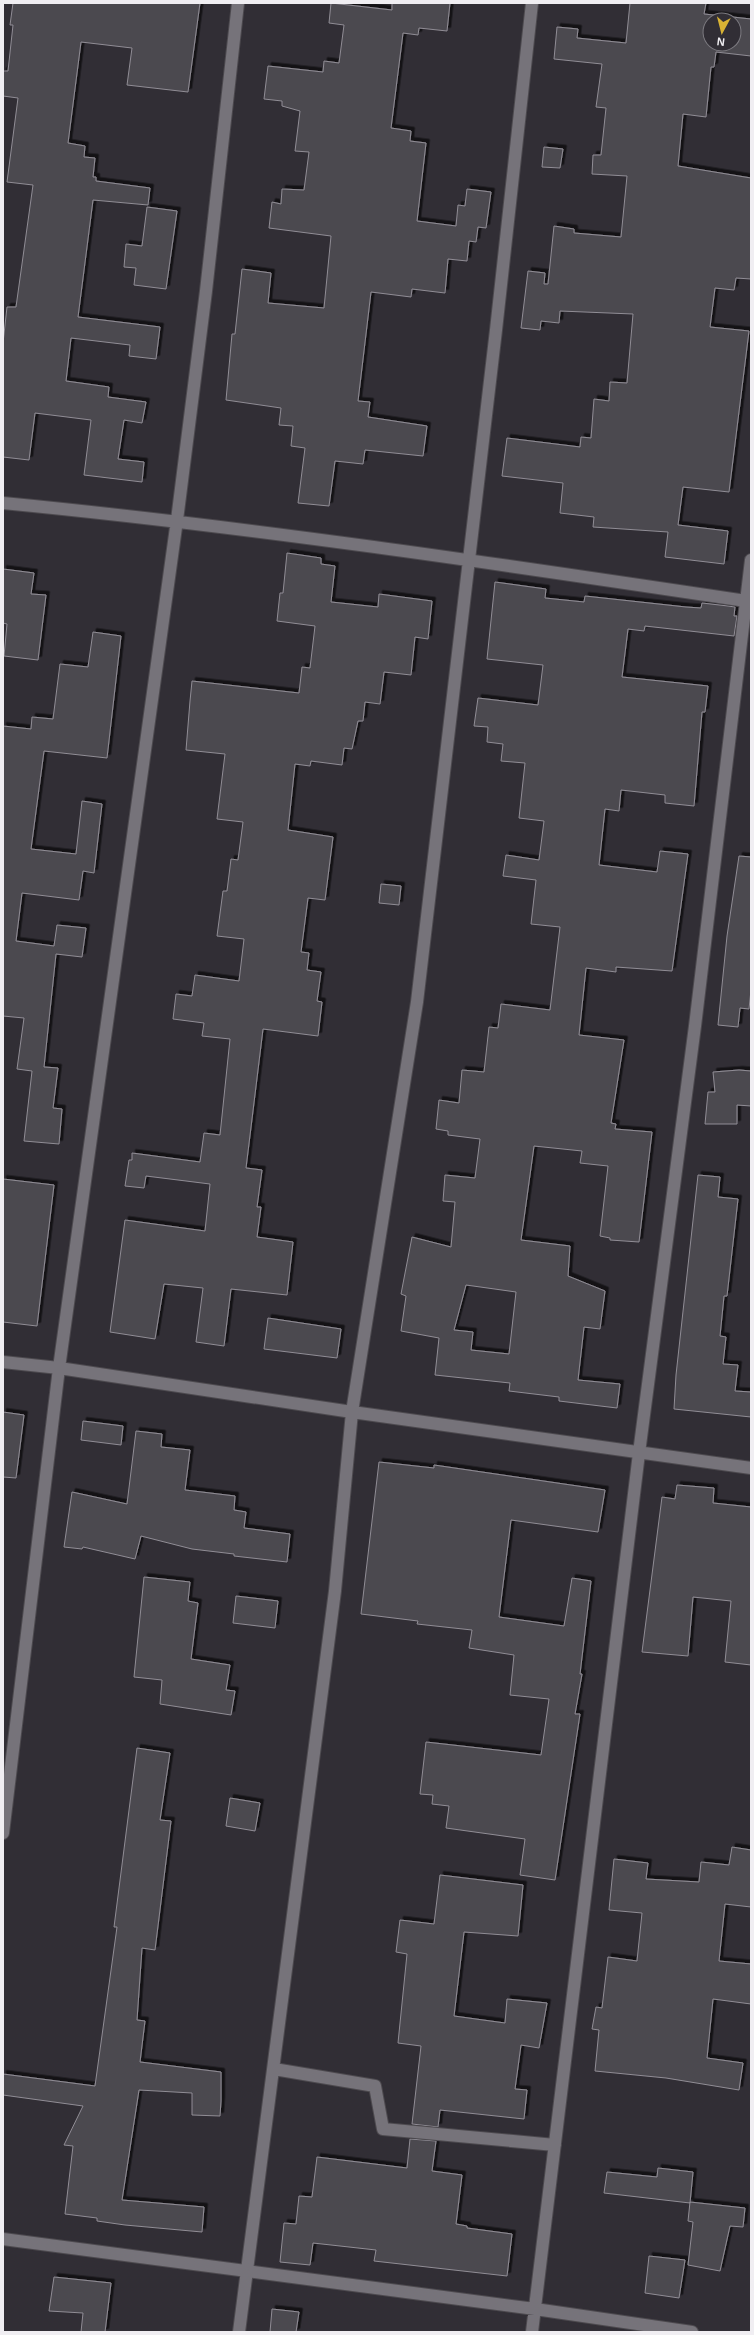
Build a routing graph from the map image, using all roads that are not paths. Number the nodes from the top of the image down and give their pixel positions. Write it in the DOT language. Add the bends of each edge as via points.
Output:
graph roads {
  1 [pos="238,3"];
  2 [pos="532,3"];
  3 [pos="3,503"];
  4 [pos="177,520"];
  5 [pos="470,560"];
  6 [pos="751,560"];
  7 [pos="746,601"];
  8 [pos="3,1362"];
  9 [pos="59,1368"];
  10 [pos="352,1412"];
  11 [pos="639,1453"];
  12 [pos="751,1468"];
  13 [pos="3,1833"];
  14 [pos="274,2069"];
  15 [pos="555,2145"];
  16 [pos="3,2239"];
  17 [pos="248,2271"];
  18 [pos="535,2308"];
  19 [pos="239,2332"];
  20 [pos="532,2332"];
  21 [pos="692,2332"];
  1 -- 4 [label="street"];
  2 -- 5 [label="street"];
  3 -- 4 [label="street"];
  4 -- 5 [label="street"];
  4 -- 9 [label="street"];
  5 -- 7 [label="street"];
  5 -- 10 [label="street" via="417,1002"];
  6 -- 7 [label="street"];
  7 -- 11 [label="street" via="695,1026"];
  8 -- 9 [label="street"];
  9 -- 10 [label="street"];
  9 -- 13 [label="street"];
  10 -- 11 [label="street"];
  10 -- 14 [label="street" via="335,1591"];
  11 -- 12 [label="street"];
  11 -- 15 [label="street"];
  14 -- 15 [label="street" via="375,2086 383,2129"];
  14 -- 17 [label="street"];
  15 -- 18 [label="street"];
  16 -- 17 [label="street"];
  17 -- 18 [label="street"];
  17 -- 19 [label="street"];
  18 -- 20 [label="street"];
  18 -- 21 [label="street"];
}
